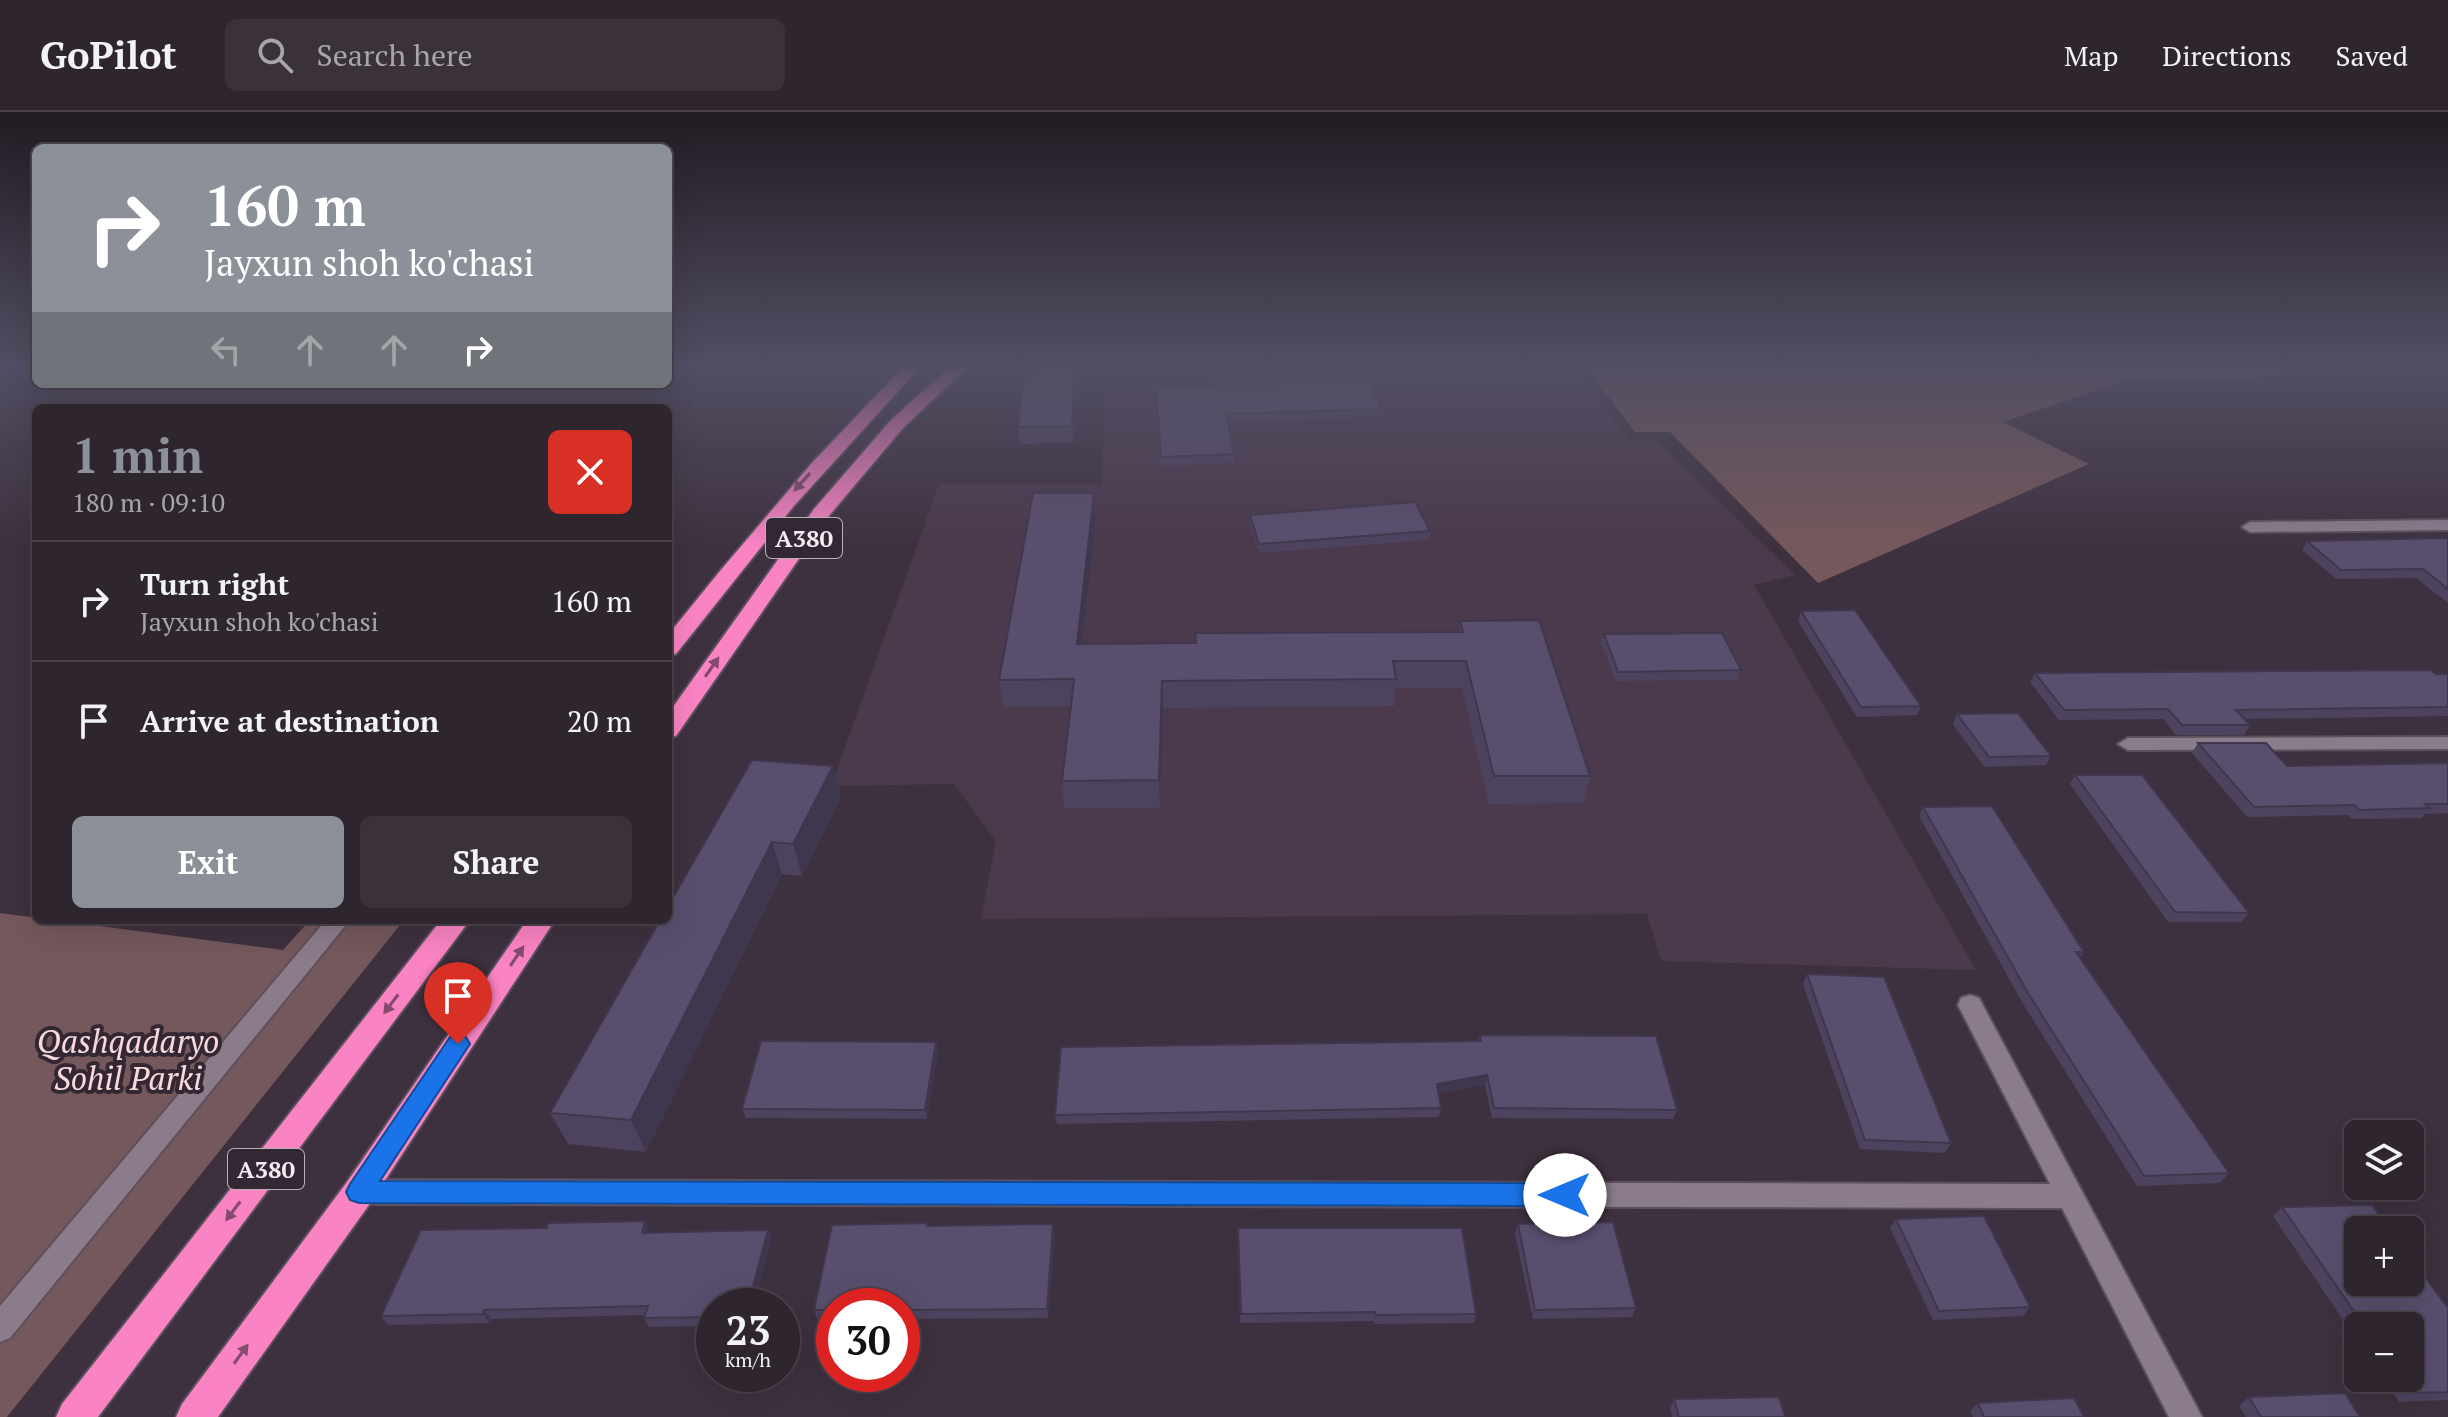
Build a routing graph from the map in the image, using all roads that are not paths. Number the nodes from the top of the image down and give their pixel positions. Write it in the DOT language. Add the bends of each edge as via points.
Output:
graph roads {
  1 [pos="853,426"];
  2 [pos="895,426"];
  3 [pos="2448,525"];
  4 [pos="2250,527"];
  5 [pos="672,644"];
  6 [pos="672,725"];
  7 [pos="2448,743"];
  8 [pos="2128,744"];
  9 [pos="336,924"];
  10 [pos="453,924"];
  11 [pos="538,924"];
  12 [pos="1970,1005"];
  13 [pos="359,1192"];
  14 [pos="2069,1196"];
  15 [pos="0,1328"];
  16 [pos="75,1417"];
  17 [pos="195,1417"];
  18 [pos="2186,1417"];
  1 -- 5 [label="highway, A380, one-way"];
  6 -- 2 [label="highway, A380, one-way" via="821,513"];
  3 -- 4 [label="street"];
  7 -- 8 [label="street"];
  9 -- 15 [label="street"];
  10 -- 16 [label="highway, A380, one-way"];
  13 -- 11 [label="highway, one-way"];
  12 -- 14 [label="street"];
  13 -- 14 [label="street"];
  17 -- 13 [label="highway, one-way"];
  14 -- 18 [label="street"];
}
